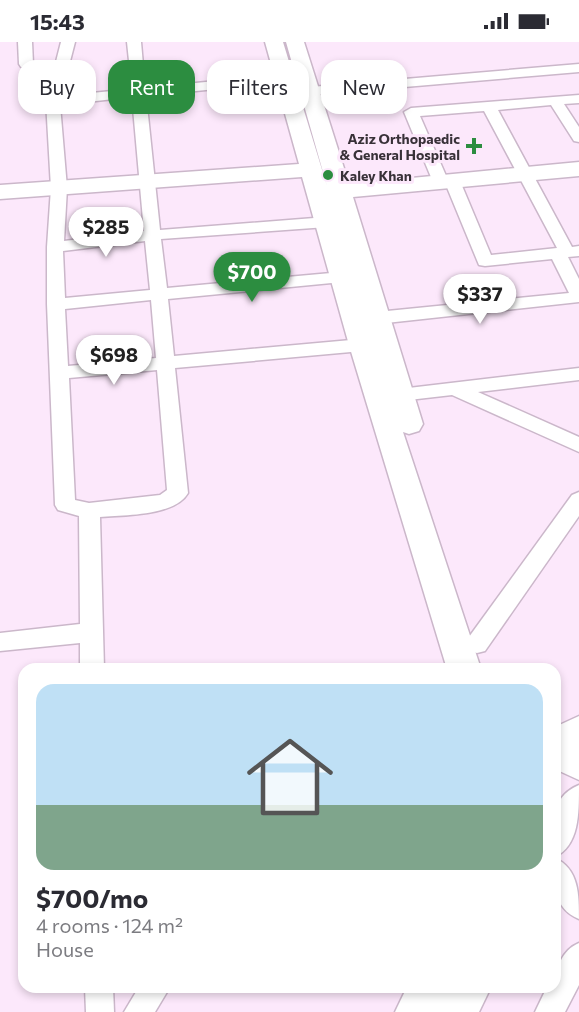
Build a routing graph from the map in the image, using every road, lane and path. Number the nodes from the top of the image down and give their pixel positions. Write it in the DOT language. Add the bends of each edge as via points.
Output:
graph roads {
  1 [pos="25,42"];
  2 [pos="68,42"];
  3 [pos="134,42"];
  4 [pos="274,42"];
  5 [pos="295,42"];
  6 [pos="26,60"];
  7 [pos="63,60"];
  8 [pos="135,60"];
  9 [pos="280,60"];
  10 [pos="579,68"];
  11 [pos="311,91"];
  12 [pos="579,99"];
  13 [pos="555,101"];
  14 [pos="489,106"];
  15 [pos="54,114"];
  16 [pos="140,114"];
  17 [pos="298,114"];
  18 [pos="579,138"];
  19 [pos="579,169"];
  20 [pos="525,174"];
  21 [pos="446,181"];
  22 [pos="147,182"];
  23 [pos="323,185"];
  24 [pos="59,188"];
  25 [pos="0,192"];
  26 [pos="327,222"];
  27 [pos="153,235"];
  28 [pos="55,247"];
  29 [pos="568,252"];
  30 [pos="342,277"];
  31 [pos="158,294"];
  32 [pos="579,297"];
  33 [pos="56,304"];
  34 [pos="377,318"];
  35 [pos="363,345"];
  36 [pos="165,362"];
  37 [pos="58,373"];
  38 [pos="579,374"];
  39 [pos="452,388"];
  40 [pos="400,395"];
  41 [pos="579,445"];
  42 [pos="579,501"];
  43 [pos="89,511"];
  44 [pos="92,632"];
  45 [pos="0,642"];
  46 [pos="477,644"];
  47 [pos="92,663"];
  48 [pos="462,663"];
  49 [pos="483,663"];
  50 [pos="579,731"];
  51 [pos="561,742"];
  52 [pos="561,755"];
  53 [pos="579,764"];
  54 [pos="561,880"];
  55 [pos="579,906"];
  56 [pos="579,957"];
  57 [pos="561,990"];
  58 [pos="99,993"];
  59 [pos="152,993"];
  60 [pos="427,993"];
  61 [pos="467,993"];
  62 [pos="559,993"];
  63 [pos="100,1012"];
  64 [pos="138,1012"];
  65 [pos="416,1012"];
  66 [pos="456,1012"];
  67 [pos="549,1012"];
  1 -- 6 [label="street"];
  2 -- 7 [label="street"];
  3 -- 8 [label="street"];
  4 -- 9 [label="main road"];
  5 -- 11 [label="main road"];
  10 -- 11 [label="street"];
  11 -- 23 [label="main road"];
  12 -- 13 [label="street"];
  13 -- 14 [label="street"];
  13 -- 18 [label="street"];
  14 -- 20 [label="street"];
  14 -- 21 [label="street" via="411,112"];
  15 -- 24 [label="street"];
  16 -- 22 [label="street"];
  17 -- 23 [label="main road"];
  19 -- 20 [label="main road"];
  20 -- 21 [label="main road"];
  20 -- 29 [label="street"];
  21 -- 23 [label="main road"];
  21 -- 29 [label="street" via="485,261"];
  22 -- 23 [label="main road"];
  22 -- 24 [label="main road"];
  22 -- 27 [label="street"];
  23 -- 26 [label="main road"];
  23 -- 34 [label="main road"];
  24 -- 25 [label="main road"];
  24 -- 28 [label="street"];
  26 -- 27 [label="street"];
  26 -- 30 [label="main road"];
  27 -- 28 [label="street"];
  27 -- 31 [label="street"];
  28 -- 33 [label="street"];
  29 -- 32 [label="street"];
  30 -- 31 [label="street"];
  30 -- 35 [label="main road"];
  31 -- 33 [label="street"];
  31 -- 36 [label="street"];
  32 -- 34 [label="street"];
  33 -- 37 [label="street"];
  34 -- 40 [label="main road"];
  35 -- 36 [label="street"];
  35 -- 48 [label="main road"];
  36 -- 37 [label="street"];
  36 -- 43 [label="street" via="178,493 165,502"];
  37 -- 43 [label="street" via="65,505"];
  38 -- 39 [label="street"];
  39 -- 40 [label="street"];
  39 -- 41 [label="street"];
  40 -- 46 [label="main road"];
  42 -- 46 [label="street"];
  43 -- 44 [label="street"];
  44 -- 45 [label="street"];
  44 -- 47 [label="street"];
  46 -- 49 [label="main road"];
  50 -- 51 [label="main road"];
  52 -- 53 [label="main road"];
  54 -- 55 [label="street"];
  56 -- 57 [label="street"];
  58 -- 63 [label="street"];
  59 -- 64 [label="street"];
  60 -- 65 [label="main road"];
  61 -- 66 [label="main road"];
  62 -- 67 [label="street"];
}
